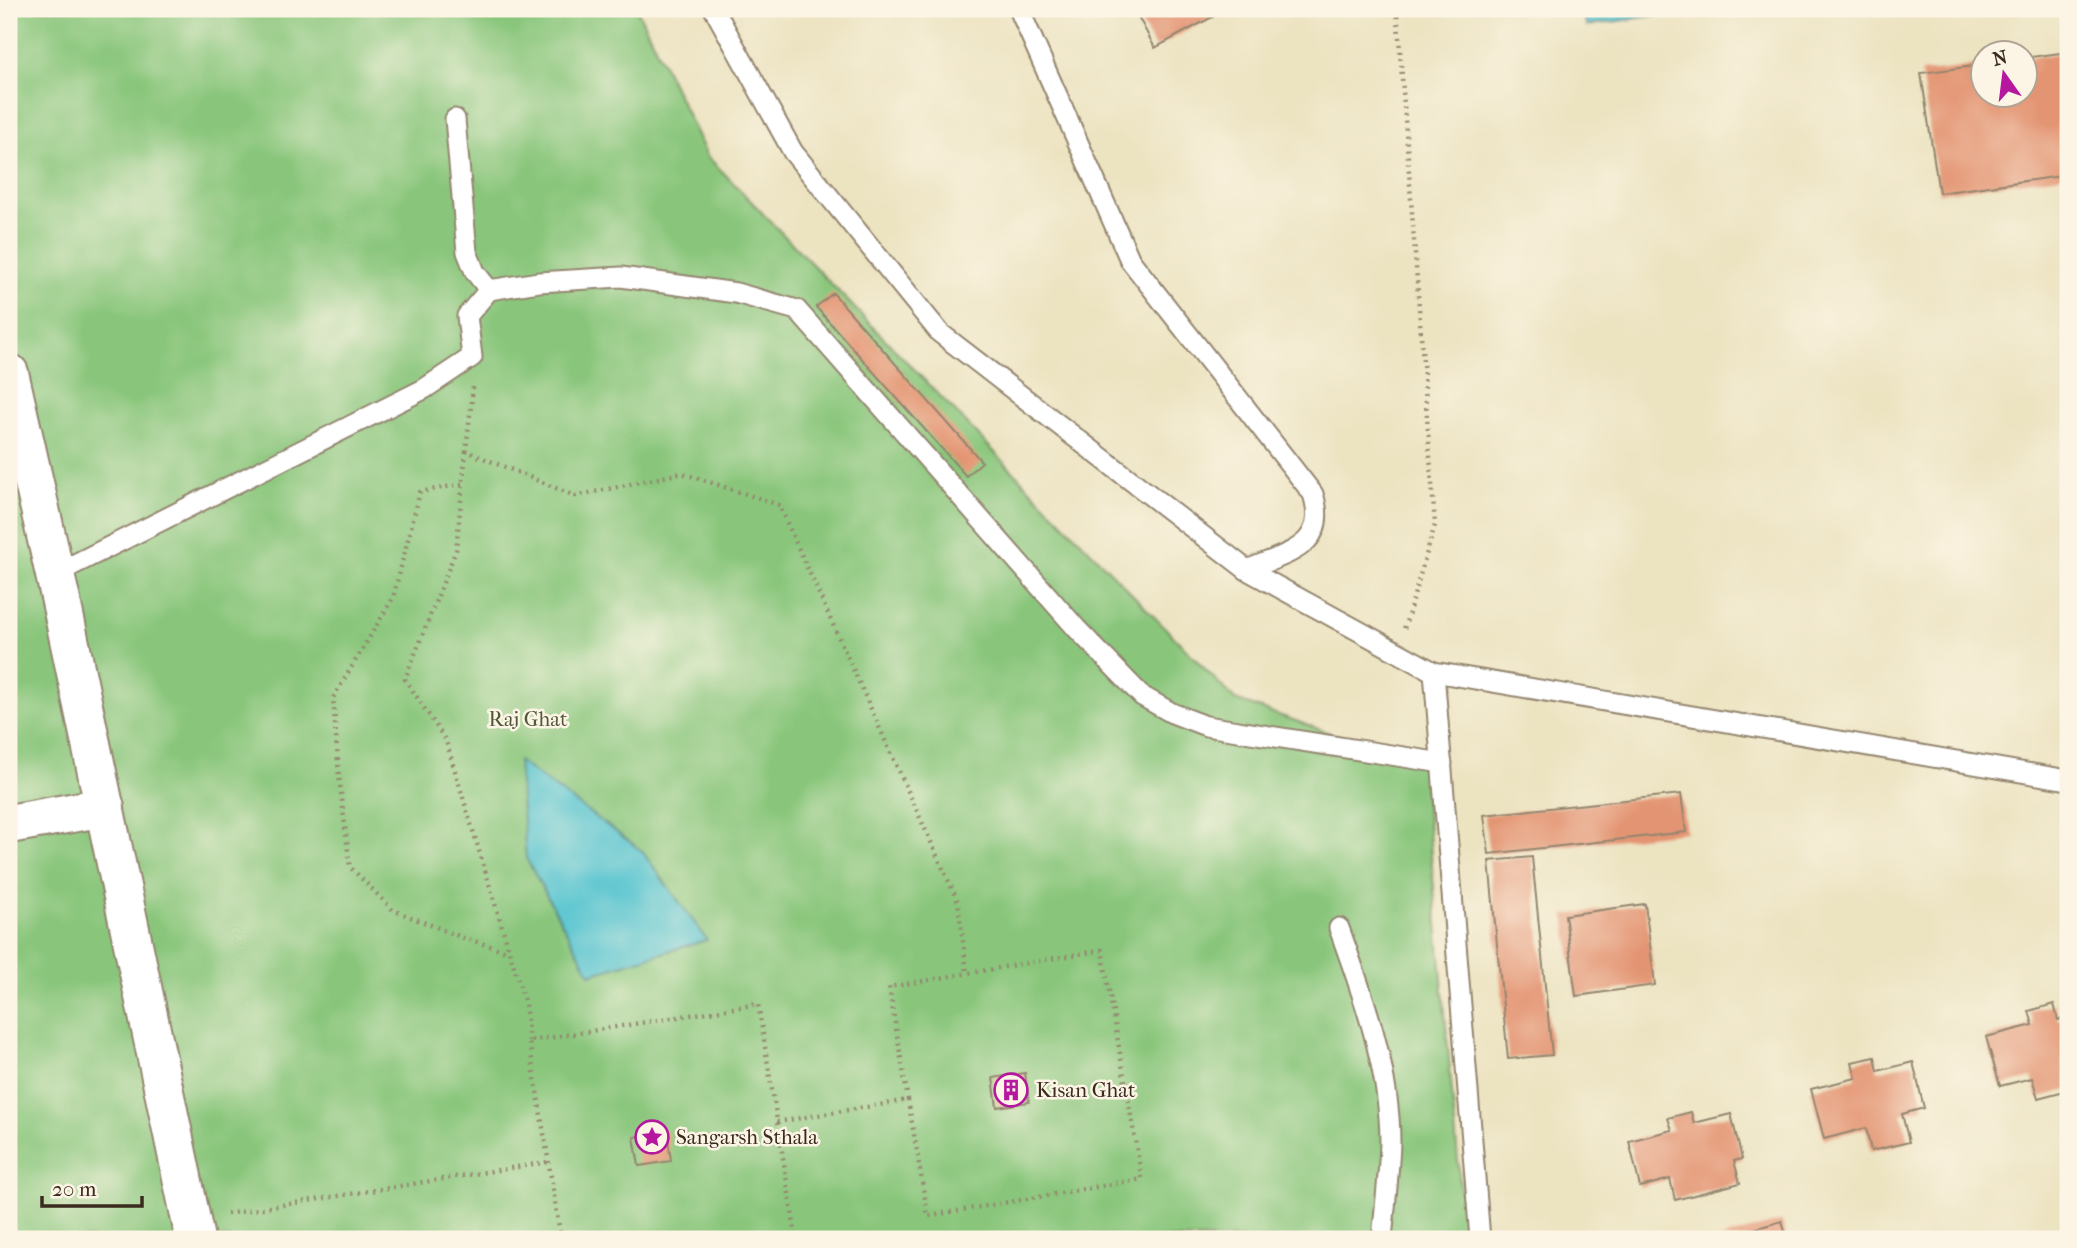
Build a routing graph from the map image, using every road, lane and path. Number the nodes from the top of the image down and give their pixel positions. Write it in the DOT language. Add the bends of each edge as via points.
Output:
graph roads {
  1 [pos="713,9"];
  2 [pos="1019,9"];
  3 [pos="1396,9"];
  4 [pos="455,119"];
  5 [pos="489,290"];
  6 [pos="472,357"];
  7 [pos="9,373"];
  8 [pos="466,451"];
  9 [pos="463,484"];
  10 [pos="1247,570"];
  11 [pos="55,574"];
  12 [pos="1398,651"];
  13 [pos="1434,672"];
  14 [pos="1442,764"];
  15 [pos="2068,780"];
  16 [pos="104,807"];
  17 [pos="9,824"];
  18 [pos="1339,928"];
  19 [pos="510,952"];
  20 [pos="967,974"];
  21 [pos="529,1041"];
  22 [pos="908,1100"];
  23 [pos="777,1122"];
  24 [pos="548,1162"];
  25 [pos="193,1230"];
  26 [pos="561,1239"];
  27 [pos="782,1239"];
  28 [pos="1382,1239"];
  29 [pos="1480,1239"];
  1 -- 10 [label="lane" via="793,152 940,333"];
  2 -- 10 [label="lane" via="1130,260 1313,494 1319,512 1306,544"];
  3 -- 12 [label="path" via="1435,525"];
  4 -- 5 [label="lane" via="467,253"];
  5 -- 6 [label="lane" via="467,316"];
  5 -- 14 [label="lane" via="621,277 736,293 797,310 1077,629 1142,696 1206,726"];
  6 -- 8 [label="path"];
  6 -- 11 [label="lane" via="424,389"];
  7 -- 11 [label="street"];
  8 -- 9 [label="path"];
  8 -- 20 [label="path" via="575,496 682,473 779,505 958,902"];
  9 -- 19 [label="path" via="456,550 405,679 446,741"];
  9 -- 19 [label="path" via="420,492 393,598 333,698 338,776 350,867 358,876 393,911"];
  10 -- 12 [label="lane"];
  11 -- 16 [label="street"];
  12 -- 13 [label="lane"];
  13 -- 14 [label="lane"];
  13 -- 15 [label="lane"];
  14 -- 29 [label="lane"];
  16 -- 17 [label="street"];
  16 -- 25 [label="street"];
  18 -- 28 [label="lane" via="1384,1079 1390,1141"];
  19 -- 21 [label="path" via="525,1003"];
  20 -- 22 [label="path" via="888,987"];
  20 -- 22 [label="path" via="1102,950 1142,1179 928,1216"];
  21 -- 23 [label="path" via="758,1004"];
  21 -- 24 [label="path"];
  22 -- 23 [label="path"];
  23 -- 27 [label="path" via="796,1237"];
  24 -- 25 [label="path"];
  24 -- 26 [label="path"];
}
